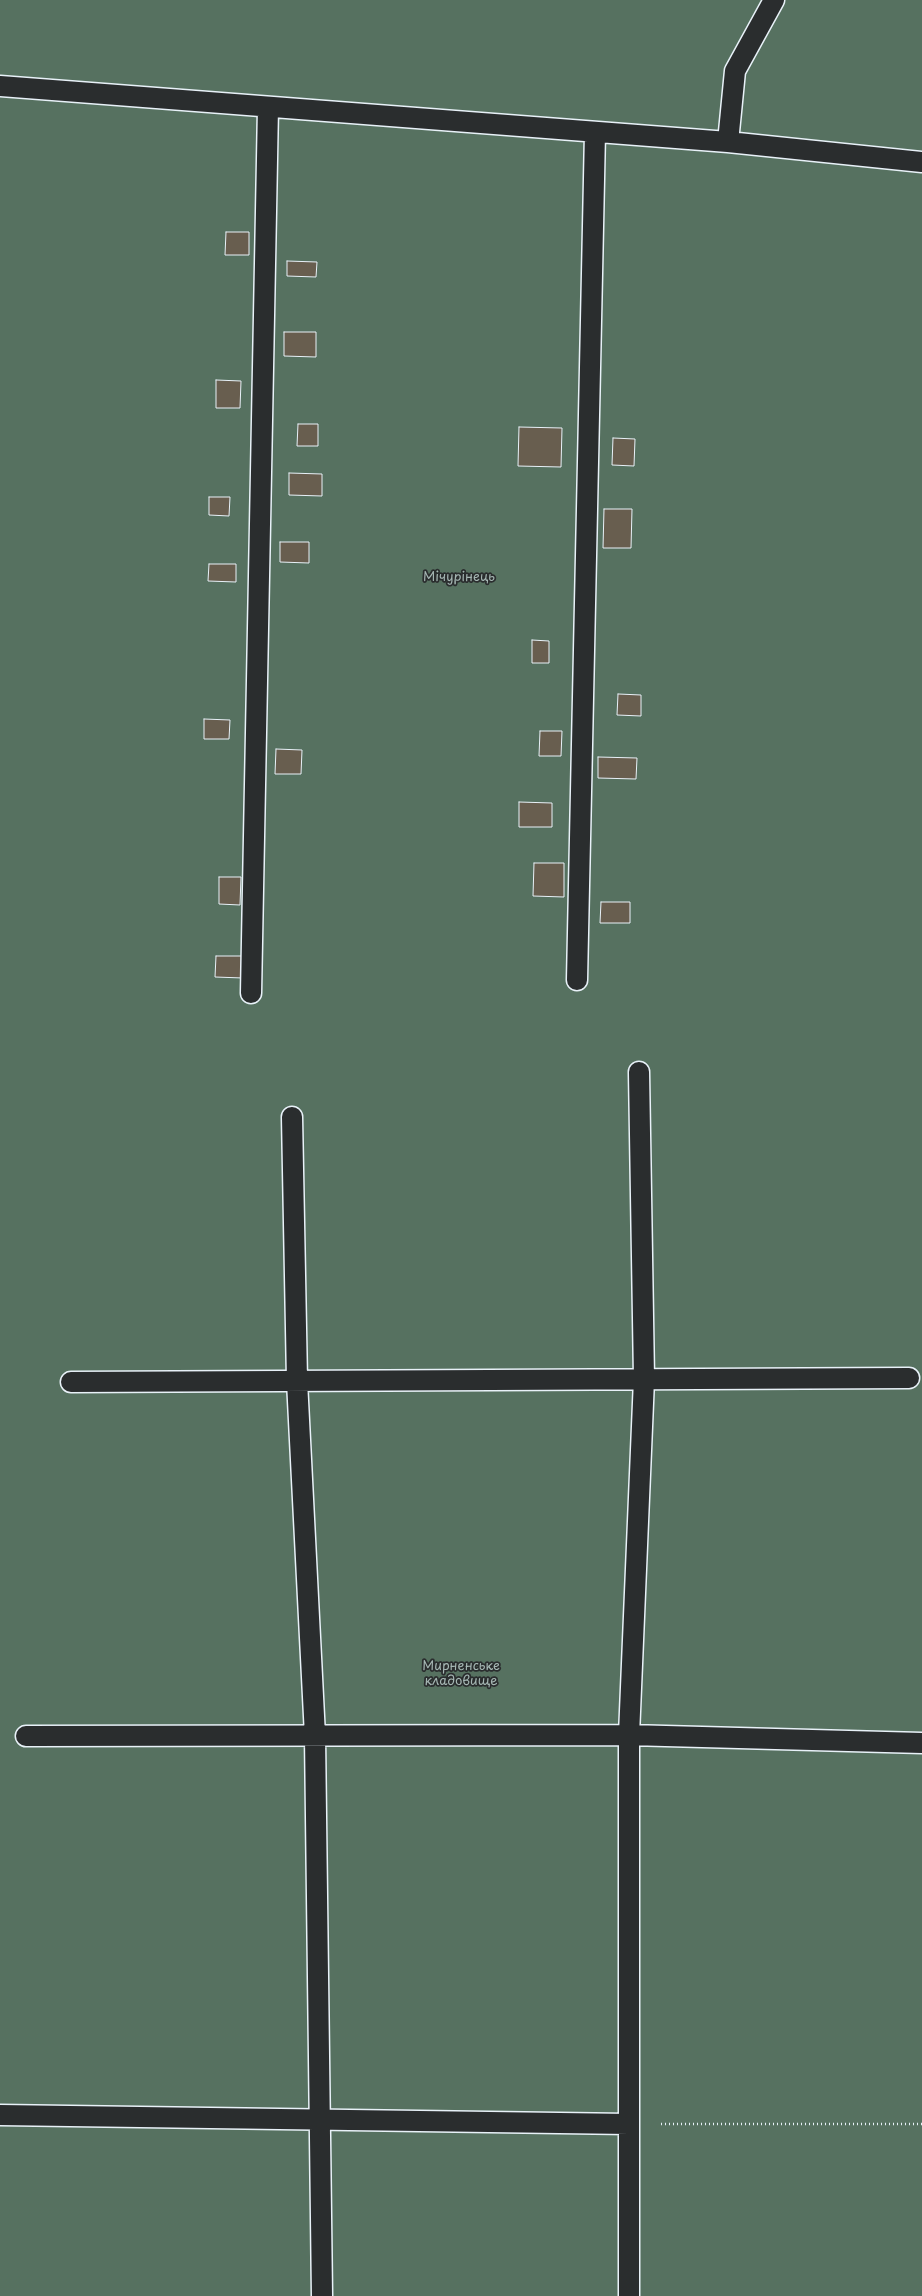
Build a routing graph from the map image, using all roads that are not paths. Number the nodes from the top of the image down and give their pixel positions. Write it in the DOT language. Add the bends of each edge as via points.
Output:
graph roads {
  1 [pos="774,0"];
  2 [pos="0,86"];
  3 [pos="268,107"];
  4 [pos="595,132"];
  5 [pos="728,142"];
  6 [pos="922,162"];
  7 [pos="577,980"];
  8 [pos="251,993"];
  9 [pos="639,1072"];
  10 [pos="292,1117"];
  11 [pos="908,1378"];
  12 [pos="644,1380"];
  13 [pos="297,1381"];
  14 [pos="71,1382"];
  15 [pos="629,1735"];
  16 [pos="26,1736"];
  17 [pos="315,1736"];
  18 [pos="922,1744"];
  19 [pos="0,2115"];
  20 [pos="320,2120"];
  21 [pos="629,2124"];
  22 [pos="322,2296"];
  23 [pos="629,2296"];
  1 -- 5 [label="lane" via="735,71"];
  2 -- 3 [label="lane"];
  3 -- 4 [label="lane"];
  3 -- 8 [label="lane"];
  4 -- 5 [label="lane"];
  4 -- 7 [label="lane"];
  5 -- 6 [label="lane"];
  9 -- 12 [label="lane"];
  10 -- 13 [label="lane"];
  11 -- 12 [label="lane"];
  12 -- 13 [label="lane"];
  12 -- 15 [label="lane"];
  13 -- 14 [label="lane"];
  13 -- 17 [label="lane"];
  15 -- 17 [label="lane"];
  15 -- 18 [label="lane"];
  15 -- 21 [label="lane"];
  16 -- 17 [label="lane"];
  17 -- 20 [label="lane"];
  19 -- 20 [label="lane"];
  20 -- 21 [label="lane"];
  20 -- 22 [label="lane"];
  21 -- 23 [label="lane"];
}
